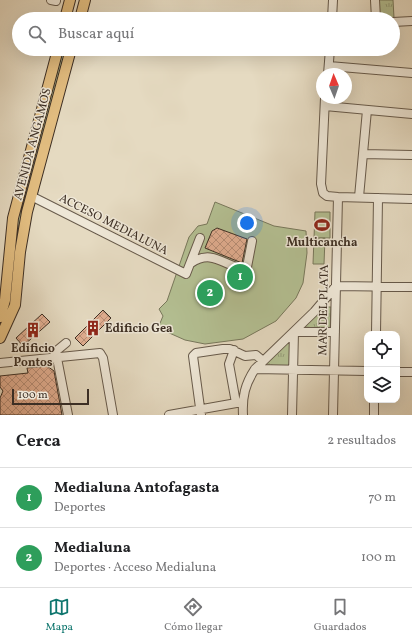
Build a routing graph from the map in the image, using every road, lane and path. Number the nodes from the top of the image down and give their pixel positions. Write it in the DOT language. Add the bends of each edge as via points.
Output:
graph roads {
  1 [pos="70,0"];
  2 [pos="85,0"];
  3 [pos="333,0"];
  4 [pos="375,0"];
  5 [pos="67,12"];
  6 [pos="82,12"];
  7 [pos="332,12"];
  8 [pos="376,12"];
  9 [pos="412,21"];
  10 [pos="400,22"];
  11 [pos="56,56"];
  12 [pos="69,56"];
  13 [pos="329,56"];
  14 [pos="328,68"];
  15 [pos="352,71"];
  16 [pos="412,73"];
  17 [pos="325,104"];
  18 [pos="336,104"];
  19 [pos="367,110"];
  20 [pos="412,114"];
  21 [pos="363,154"];
  22 [pos="412,155"];
  23 [pos="31,196"];
  24 [pos="338,197"];
  25 [pos="359,197"];
  26 [pos="378,198"];
  27 [pos="412,199"];
  28 [pos="200,238"];
  29 [pos="252,242"];
  30 [pos="191,263"];
  31 [pos="336,286"];
  32 [pos="377,287"];
  33 [pos="412,287"];
  34 [pos="0,317"];
  35 [pos="376,331"];
  36 [pos="294,332"];
  37 [pos="335,332"];
  38 [pos="0,338"];
  39 [pos="66,343"];
  40 [pos="234,350"];
  41 [pos="56,358"];
  42 [pos="263,361"];
  43 [pos="0,363"];
  44 [pos="255,369"];
  45 [pos="293,369"];
  46 [pos="334,370"];
  47 [pos="364,371"];
  48 [pos="400,372"];
  49 [pos="412,372"];
  50 [pos="239,403"];
  51 [pos="374,403"];
  52 [pos="201,412"];
  53 [pos="68,415"];
  54 [pos="114,415"];
  55 [pos="169,415"];
  56 [pos="243,415"];
  57 [pos="292,415"];
  58 [pos="333,415"];
  59 [pos="374,415"];
  1 -- 5 [label="main road"];
  2 -- 6 [label="main road"];
  3 -- 7 [label="street"];
  4 -- 8 [label="street"];
  9 -- 10 [label="street"];
  11 -- 34 [label="main road, AVENIDA ANGAMOS" via="13,218 5,300"];
  12 -- 23 [label="main road, AVENIDA ANGAMOS"];
  13 -- 14 [label="street"];
  15 -- 16 [label="street"];
  17 -- 24 [label="street" via="321,191 326,196"];
  18 -- 19 [label="street"];
  19 -- 20 [label="street"];
  19 -- 21 [label="street"];
  21 -- 22 [label="street"];
  21 -- 25 [label="street"];
  23 -- 30 [label="street, ACCESO MEDIALUNA" via="186,274"];
  23 -- 38 [label="main road, AVENIDA ANGAMOS" via="22,237 15,305"];
  24 -- 25 [label="street"];
  24 -- 31 [label="street, MAR DEL PLATA"];
  25 -- 26 [label="street"];
  26 -- 27 [label="street"];
  26 -- 32 [label="street"];
  28 -- 30 [label="street"];
  29 -- 30 [label="street" via="247,267 243,269 208,257 198,258"];
  31 -- 32 [label="street"];
  31 -- 36 [label="street"];
  31 -- 37 [label="street, MAR DEL PLATA"];
  32 -- 33 [label="street"];
  32 -- 35 [label="street"];
  36 -- 37 [label="street"];
  36 -- 42 [label="street"];
  36 -- 45 [label="street"];
  37 -- 46 [label="street, MAR DEL PLATA"];
  39 -- 41 [label="street" via="55,352"];
  40 -- 42 [label="street" via="245,356 256,355"];
  40 -- 50 [label="street" via="229,364"];
  40 -- 52 [label="street" via="223,348 196,353 193,356"];
  41 -- 43 [label="street"];
  41 -- 53 [label="street"];
  41 -- 54 [label="street" via="100,353"];
  42 -- 44 [label="street"];
  44 -- 45 [label="street"];
  44 -- 50 [label="street" via="248,378"];
  45 -- 46 [label="street"];
  45 -- 57 [label="street"];
  46 -- 47 [label="street"];
  46 -- 58 [label="street, MAR DEL PLATA"];
  48 -- 49 [label="street"];
  50 -- 52 [label="street"];
  50 -- 56 [label="street"];
  51 -- 59 [label="street"];
  52 -- 55 [label="street"];
}
